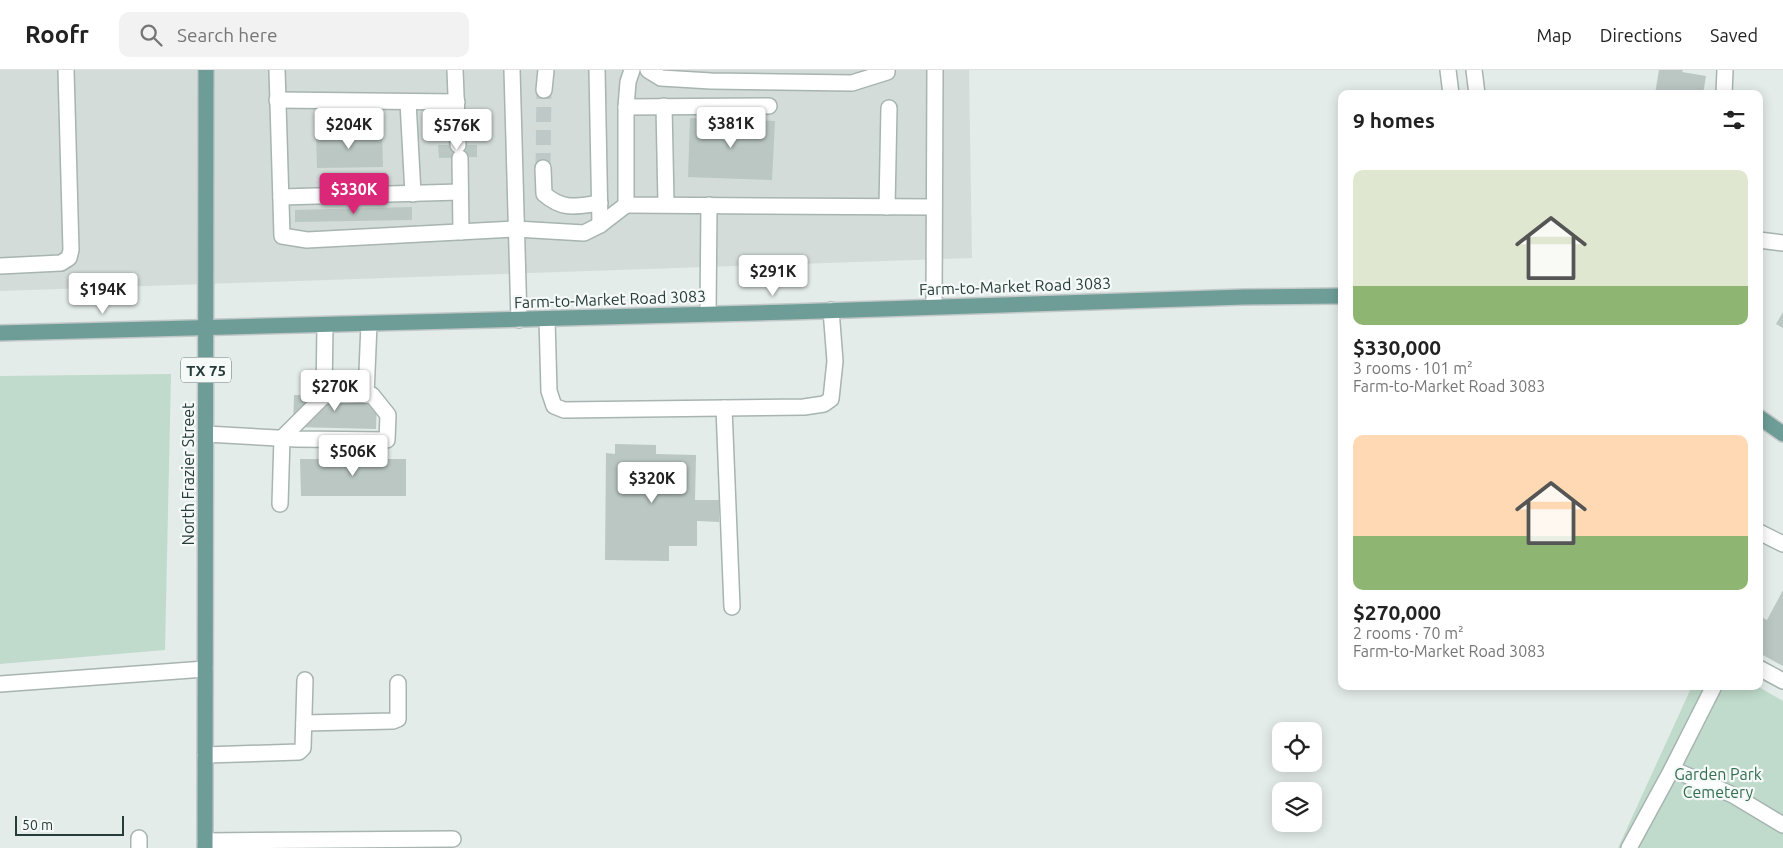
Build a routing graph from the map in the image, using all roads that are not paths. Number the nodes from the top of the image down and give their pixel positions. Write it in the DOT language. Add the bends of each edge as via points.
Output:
graph roads {
  1 [pos="66,70"];
  2 [pos="206,70"];
  3 [pos="277,70"];
  4 [pos="455,70"];
  5 [pos="512,70"];
  6 [pos="546,70"];
  7 [pos="597,70"];
  8 [pos="632,70"];
  9 [pos="648,70"];
  10 [pos="887,70"];
  11 [pos="935,70"];
  12 [pos="1448,70"];
  13 [pos="1474,70"];
  14 [pos="1725,70"];
  15 [pos="544,90"];
  16 [pos="1450,90"];
  17 [pos="1476,90"];
  18 [pos="1724,90"];
  19 [pos="277,100"];
  20 [pos="408,102"];
  21 [pos="457,102"];
  22 [pos="664,106"];
  23 [pos="770,106"];
  24 [pos="626,107"];
  25 [pos="889,108"];
  26 [pos="543,168"];
  27 [pos="460,192"];
  28 [pos="413,194"];
  29 [pos="281,197"];
  30 [pos="600,204"];
  31 [pos="666,204"];
  32 [pos="626,205"];
  33 [pos="709,205"];
  34 [pos="887,207"];
  35 [pos="934,207"];
  36 [pos="600,225"];
  37 [pos="516,229"];
  38 [pos="461,232"];
  39 [pos="1763,240"];
  40 [pos="1783,242"];
  41 [pos="0,266"];
  42 [pos="1338,296"];
  43 [pos="934,306"];
  44 [pos="831,310"];
  45 [pos="708,314"];
  46 [pos="547,319"];
  47 [pos="519,320"];
  48 [pos="369,324"];
  49 [pos="326,325"];
  50 [pos="206,328"];
  51 [pos="0,333"];
  52 [pos="366,395"];
  53 [pos="324,396"];
  54 [pos="724,408"];
  55 [pos="1763,420"];
  56 [pos="206,434"];
  57 [pos="1783,434"];
  58 [pos="282,438"];
  59 [pos="280,504"];
  60 [pos="1763,534"];
  61 [pos="1783,544"];
  62 [pos="732,607"];
  63 [pos="205,669"];
  64 [pos="1763,670"];
  65 [pos="305,680"];
  66 [pos="1783,680"];
  67 [pos="398,683"];
  68 [pos="0,684"];
  69 [pos="1712,690"];
  70 [pos="304,723"];
  71 [pos="205,756"];
  72 [pos="1672,769"];
  73 [pos="1783,825"];
  74 [pos="453,839"];
  75 [pos="205,844"];
  76 [pos="1629,848"];
  1 -- 41 [label="street" via="70,258 61,263"];
  2 -- 50 [label="main road, North Frazier Street / TX 75"];
  3 -- 19 [label="street"];
  4 -- 21 [label="street"];
  5 -- 37 [label="street"];
  6 -- 15 [label="street"];
  7 -- 30 [label="street"];
  8 -- 24 [label="street"];
  9 -- 10 [label="street" via="661,78 701,81 852,83"];
  11 -- 35 [label="street"];
  12 -- 16 [label="street"];
  13 -- 17 [label="street"];
  14 -- 18 [label="street"];
  19 -- 20 [label="street"];
  19 -- 29 [label="street"];
  20 -- 21 [label="street"];
  20 -- 28 [label="street"];
  21 -- 27 [label="street"];
  22 -- 23 [label="street"];
  22 -- 24 [label="street"];
  22 -- 31 [label="street"];
  24 -- 32 [label="street"];
  25 -- 34 [label="street"];
  26 -- 30 [label="street" via="544,194 556,204 572,207"];
  27 -- 28 [label="street"];
  27 -- 38 [label="street"];
  28 -- 29 [label="street"];
  29 -- 38 [label="street" via="282,236 307,240"];
  30 -- 36 [label="street"];
  31 -- 32 [label="street"];
  31 -- 33 [label="street"];
  32 -- 36 [label="street"];
  33 -- 34 [label="street"];
  33 -- 45 [label="street"];
  34 -- 35 [label="street"];
  35 -- 43 [label="street"];
  36 -- 37 [label="street" via="584,233"];
  37 -- 38 [label="street"];
  37 -- 47 [label="street"];
  39 -- 40 [label="street"];
  42 -- 43 [label="main road, Farm-to-Market Road 3083"];
  43 -- 44 [label="main road, Farm-to-Market Road 3083"];
  44 -- 45 [label="main road, Farm-to-Market Road 3083"];
  44 -- 54 [label="street" via="835,361 831,400 804,407"];
  45 -- 46 [label="main road, Farm-to-Market Road 3083"];
  46 -- 47 [label="main road, Farm-to-Market Road 3083"];
  46 -- 54 [label="street" via="549,391 554,406 564,410"];
  47 -- 48 [label="main road, Farm-to-Market Road 3083"];
  48 -- 49 [label="main road, Farm-to-Market Road 3083"];
  48 -- 52 [label="street"];
  49 -- 50 [label="main road, Farm-to-Market Road 3083"];
  49 -- 53 [label="street"];
  50 -- 51 [label="main road, Farm-to-Market Road 3083"];
  50 -- 56 [label="main road, North Frazier Street / TX 75"];
  52 -- 53 [label="street"];
  52 -- 58 [label="street" via="372,395 388,415 387,440"];
  53 -- 58 [label="street"];
  54 -- 62 [label="street"];
  55 -- 57 [label="main road"];
  56 -- 58 [label="street"];
  56 -- 63 [label="main road, North Frazier Street / TX 75"];
  58 -- 59 [label="street"];
  60 -- 61 [label="street"];
  63 -- 68 [label="street"];
  63 -- 71 [label="main road, North Frazier Street / TX 75"];
  64 -- 66 [label="street"];
  65 -- 70 [label="street"];
  67 -- 70 [label="street" via="398,719"];
  69 -- 72 [label="street"];
  70 -- 71 [label="street" via="303,748 299,752"];
  71 -- 75 [label="main road, North Frazier Street / TX 75"];
  72 -- 73 [label="street" via="1733,795"];
  72 -- 76 [label="street"];
  74 -- 75 [label="street"];
}
